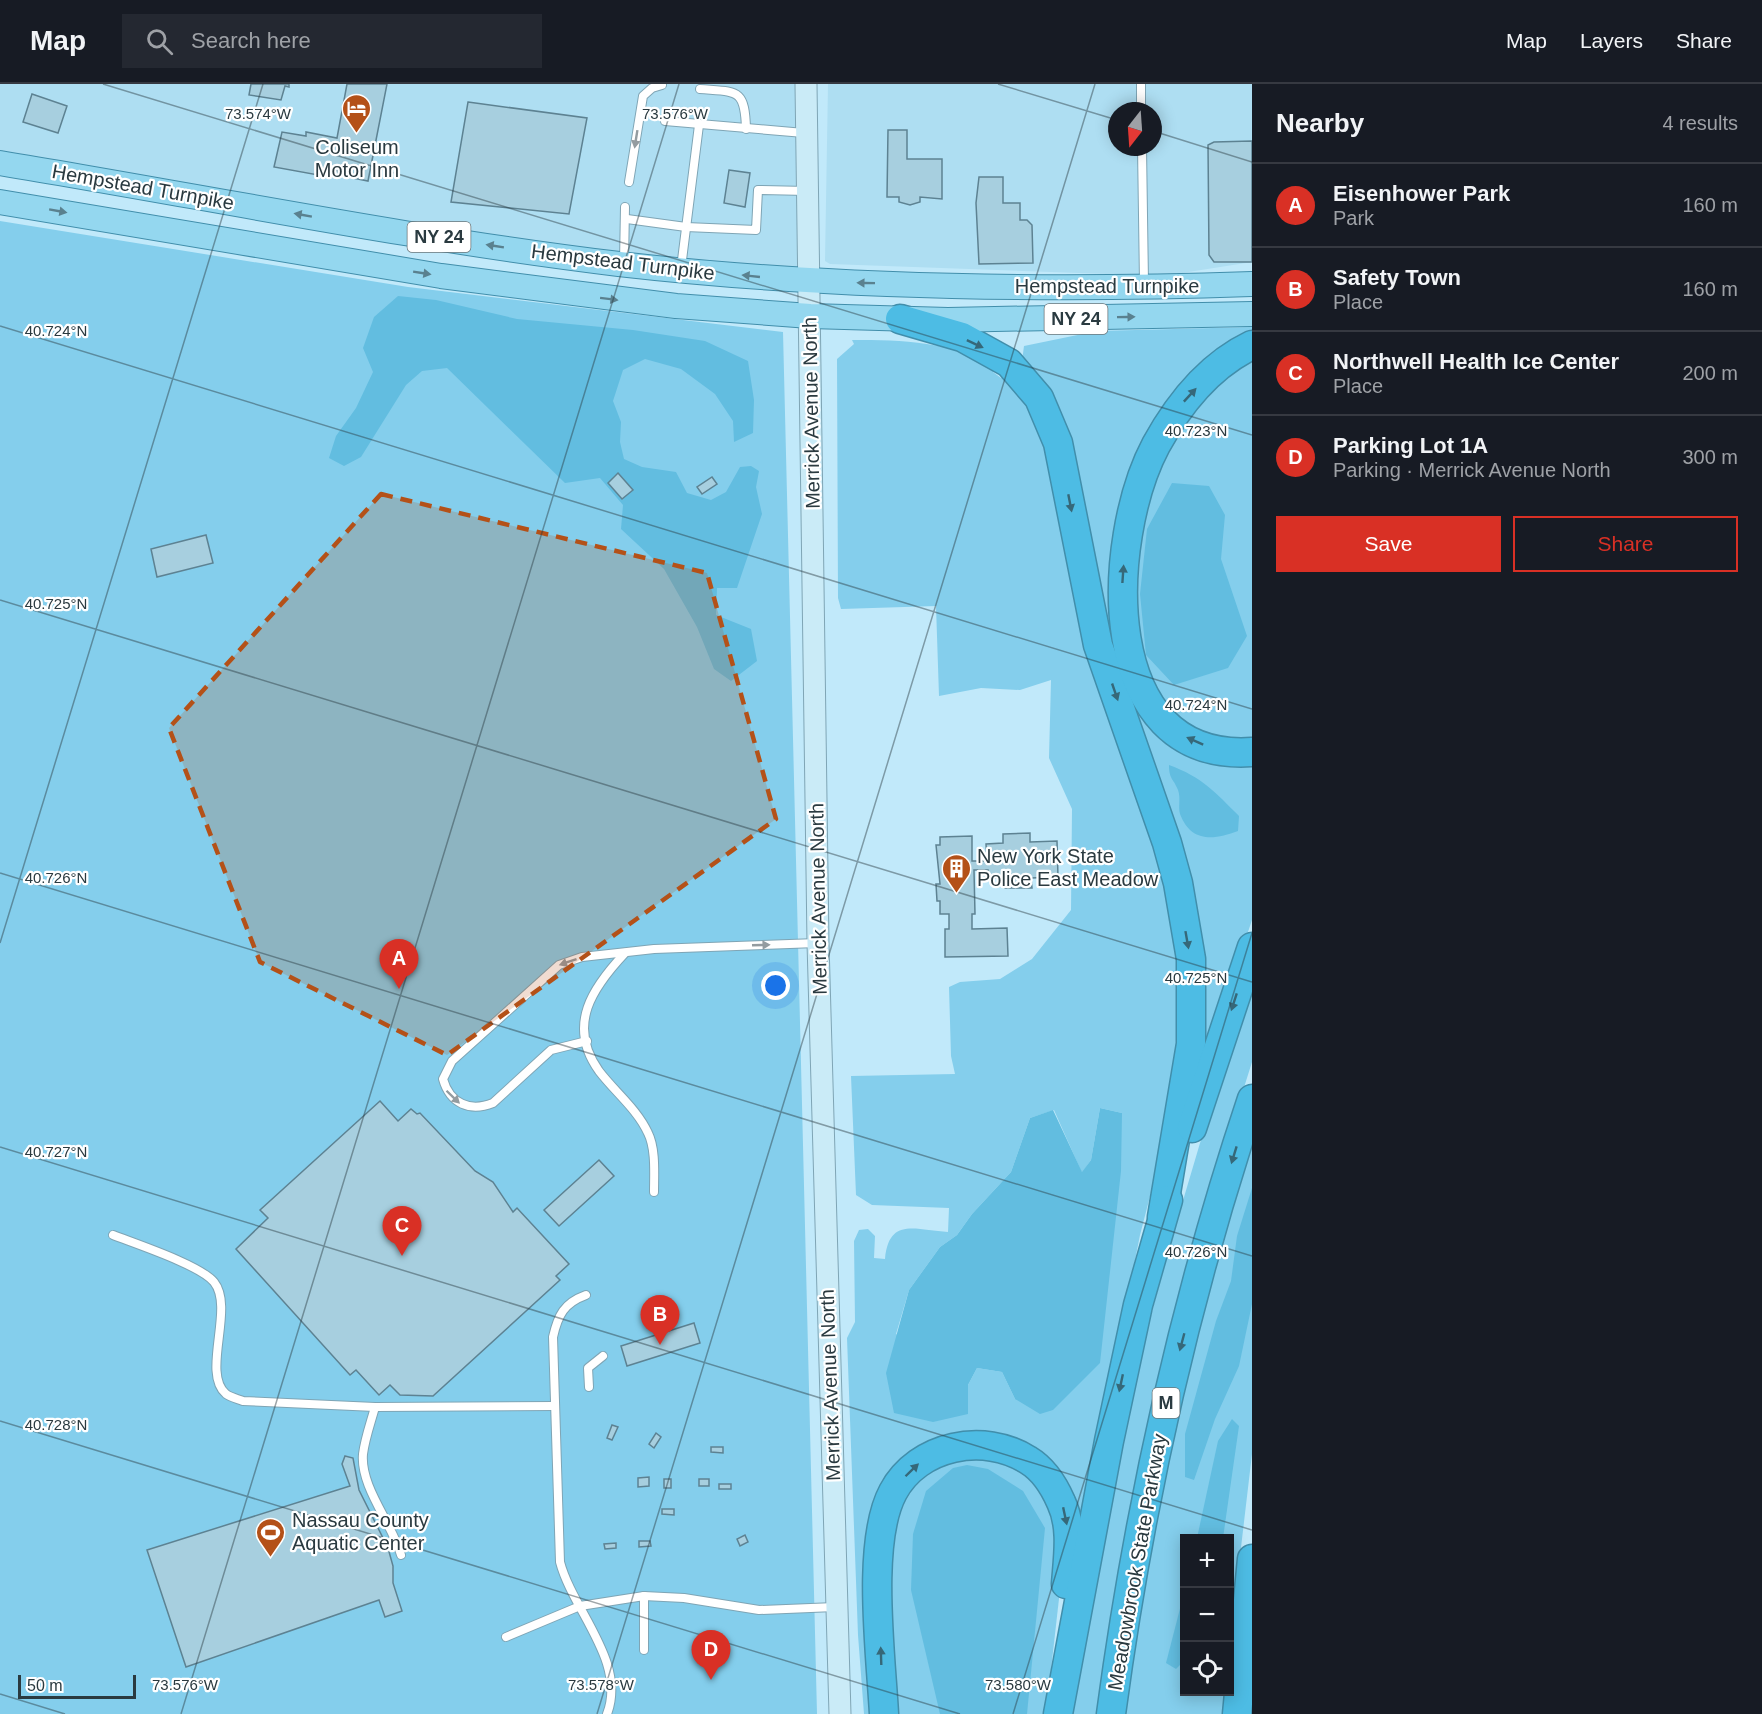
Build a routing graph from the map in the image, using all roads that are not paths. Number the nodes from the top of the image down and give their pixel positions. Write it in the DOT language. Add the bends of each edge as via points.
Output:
graph roads {
  1 [pos="806,84"];
  2 [pos="1141,84"];
  3 [pos="662,86"];
  4 [pos="700,89"];
  5 [pos="1141,102"];
  6 [pos="665,121"];
  7 [pos="699,125"];
  8 [pos="747,129"];
  9 [pos="807,133"];
  10 [pos="1142,156"];
  11 [pos="0,163"];
  12 [pos="629,182"];
  13 [pos="808,191"];
  14 [pos="0,202"];
  15 [pos="625,207"];
  16 [pos="627,219"];
  17 [pos="686,227"];
  18 [pos="624,264"];
  19 [pos="681,269"];
  20 [pos="809,281"];
  21 [pos="1252,284"];
  22 [pos="1144,288"];
  23 [pos="1252,314"];
  24 [pos="810,316"];
  25 [pos="900,319"];
  26 [pos="1252,345"];
  27 [pos="1252,752"];
  28 [pos="818,943"];
  29 [pos="1252,947"];
  30 [pos="625,953"];
  31 [pos="587,1041"];
  32 [pos="1252,1099"];
  33 [pos="654,1192"];
  34 [pos="1162,1217"];
  35 [pos="113,1235"];
  36 [pos="586,1295"];
  37 [pos="603,1356"];
  38 [pos="589,1387"];
  39 [pos="555,1406"];
  40 [pos="375,1407"];
  41 [pos="401,1555"];
  42 [pos="1252,1559"];
  43 [pos="644,1596"];
  44 [pos="580,1606"];
  45 [pos="837,1607"];
  46 [pos="506,1637"];
  47 [pos="644,1650"];
  48 [pos="838,1672"];
  49 [pos="1059,1707"];
  50 [pos="607,1714"];
  51 [pos="840,1714"];
  52 [pos="850,1714"];
  53 [pos="884,1714"];
  54 [pos="1111,1714"];
  55 [pos="1238,1714"];
  1 -- 9 [label="main road, Merrick Avenue North"];
  2 -- 5 [label="lane"];
  3 -- 12 [label="lane, one-way" via="643,96"];
  4 -- 8 [label="lane" via="738,95 746,104"];
  6 -- 7 [label="lane"];
  7 -- 8 [label="lane"];
  7 -- 17 [label="lane"];
  8 -- 9 [label="lane"];
  9 -- 13 [label="main road, Merrick Avenue North"];
  10 -- 22 [label="lane"];
  18 -- 11 [label="main road, Hempstead Turnpike / NY 24, one-way" via="426,235"];
  13 -- 17 [label="lane" via="758,190 756,230"];
  13 -- 20 [label="main road, Merrick Avenue North"];
  14 -- 24 [label="main road, Hempstead Turnpike / NY 24, one-way" via="540,290"];
  15 -- 16 [label="lane"];
  16 -- 17 [label="lane"];
  16 -- 18 [label="lane"];
  17 -- 19 [label="lane"];
  18 -- 19 [label="main road, Hempstead Turnpike / NY 24"];
  20 -- 19 [label="main road, Hempstead Turnpike / NY 24, one-way"];
  22 -- 20 [label="main road, Hempstead Turnpike / NY 24, one-way"];
  20 -- 24 [label="main road, Merrick Avenue North"];
  21 -- 22 [label="main road, Hempstead Turnpike / NY 24"];
  25 -- 23 [label="main road, Hempstead Turnpike / NY 24, one-way" via="977,321"];
  24 -- 25 [label="main road, Hempstead Turnpike / NY 24"];
  24 -- 28 [label="main road, Merrick Avenue North"];
  25 -- 34 [label="highway, one-way" via="962,337 1009,363 1039,398 1058,443 1098,645 1167,843 1191,959 1191,1044"];
  27 -- 26 [label="highway, one-way" via="1224,751 1199,744 1171,727 1153,708 1136,678 1125,637 1122,589 1125,545 1140,483 1156,446 1182,403 1211,373"];
  30 -- 28 [label="lane, one-way" via="654,948"];
  28 -- 45 [label="main road, Merrick Avenue North"];
  29 -- 34 [label="highway, one-way"];
  30 -- 31 [label="lane" via="588,999"];
  30 -- 31 [label="lane, one-way" via="582,957 559,965 452,1061 443,1079 446,1090 454,1101 483,1107 493,1103 551,1050"];
  31 -- 33 [label="lane" via="598,1070 650,1134"];
  32 -- 54 [label="highway, Meadowbrook State Parkway / M, one-way" via="1209,1238 1164,1411 1125,1607"];
  34 -- 49 [label="highway, one-way" via="1108,1441"];
  35 -- 40 [label="lane" via="201,1272 214,1282 221,1299 217,1382 226,1394 243,1401"];
  36 -- 39 [label="lane" via="571,1301 557,1316 553,1337"];
  37 -- 38 [label="lane" via="588,1368"];
  39 -- 40 [label="lane"];
  39 -- 44 [label="lane" via="560,1562 566,1583"];
  40 -- 41 [label="lane" via="363,1455 367,1484 395,1534"];
  42 -- 55 [label="highway"];
  43 -- 44 [label="lane"];
  43 -- 45 [label="lane" via="759,1610"];
  43 -- 47 [label="lane"];
  44 -- 46 [label="lane"];
  44 -- 50 [label="lane" via="608,1664 611,1703"];
  45 -- 48 [label="main road, Merrick Avenue North"];
  48 -- 51 [label="main road, Merrick Avenue North"];
  48 -- 52 [label="main road"];
  53 -- 49 [label="highway, one-way" via="877,1561 880,1527 892,1492 909,1471 933,1454 957,1446 993,1445 1029,1460 1048,1479 1062,1504 1069,1546"];
}
